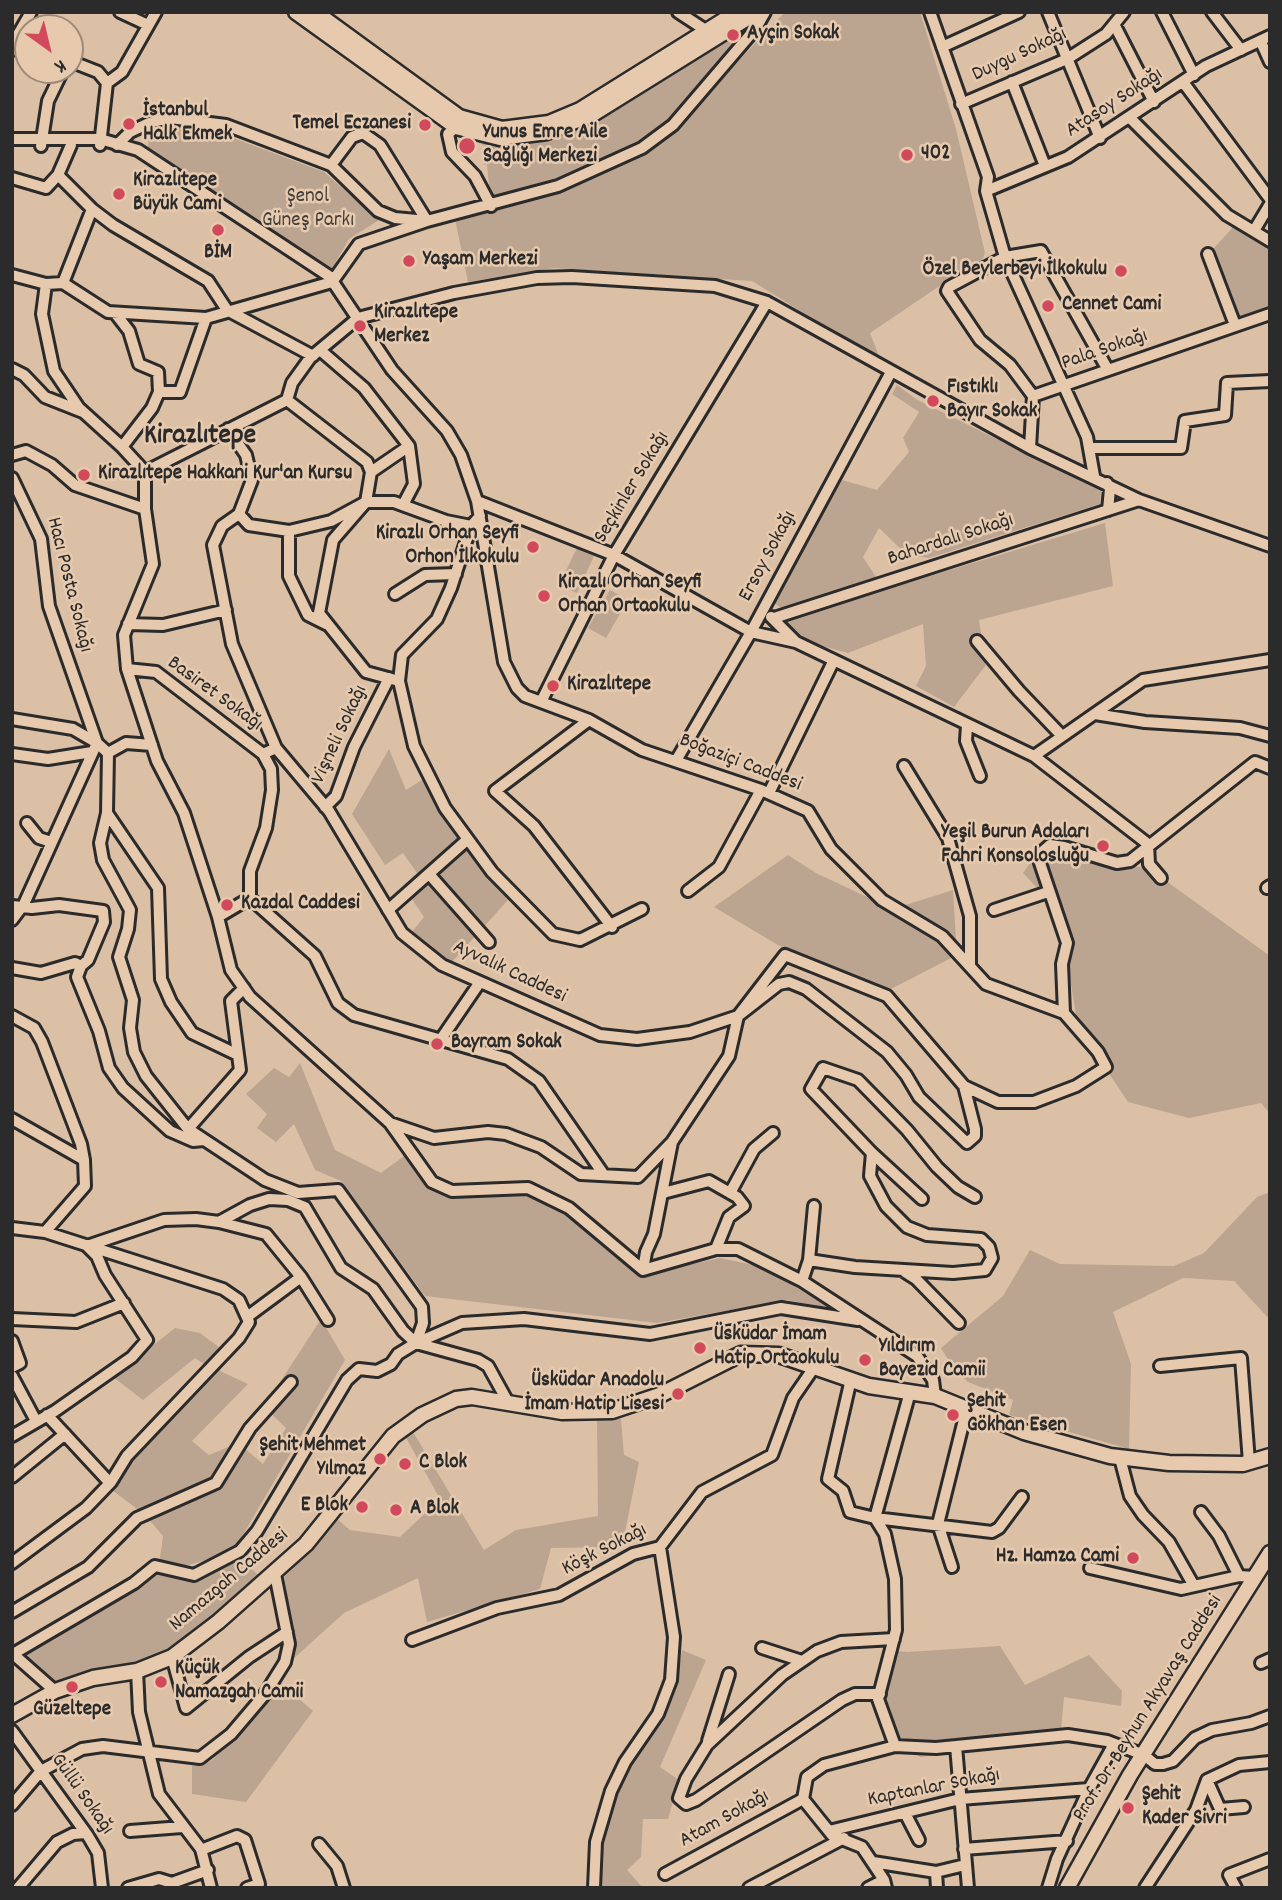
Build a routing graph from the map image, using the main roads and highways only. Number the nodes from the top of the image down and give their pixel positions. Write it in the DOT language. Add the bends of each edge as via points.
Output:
graph roads {
  1 [pos="296,12"];
  2 [pos="315,12"];
  3 [pos="737,12"];
  4 [pos="757,12"];
  5 [pos="711,35"];
  6 [pos="458,122"];
  7 [pos="1270,1456"];
  8 [pos="1270,1554"];
  9 [pos="12,1715"];
  10 [pos="1067,1888"];
  1 -- 6 [label="main road" via="405,93"];
  2 -- 6 [label="main road"];
  3 -- 5 [label="main road"];
  4 -- 5 [label="main road"];
  5 -- 6 [label="main road" via="549,123 502,129"];
  7 -- 9 [label="main road, Namazgah Caddesi" via="1249,1462 1169,1464 1120,1458 1024,1432 936,1396 869,1386 779,1355 741,1354 660,1395 612,1411 562,1412 472,1397 456,1399 406,1425 378,1451 306,1544 172,1657 137,1671 93,1678 55,1691"];
  8 -- 10 [label="main road, Prof. Dr. Beyhun Akyavaş Caddesi"];
}
